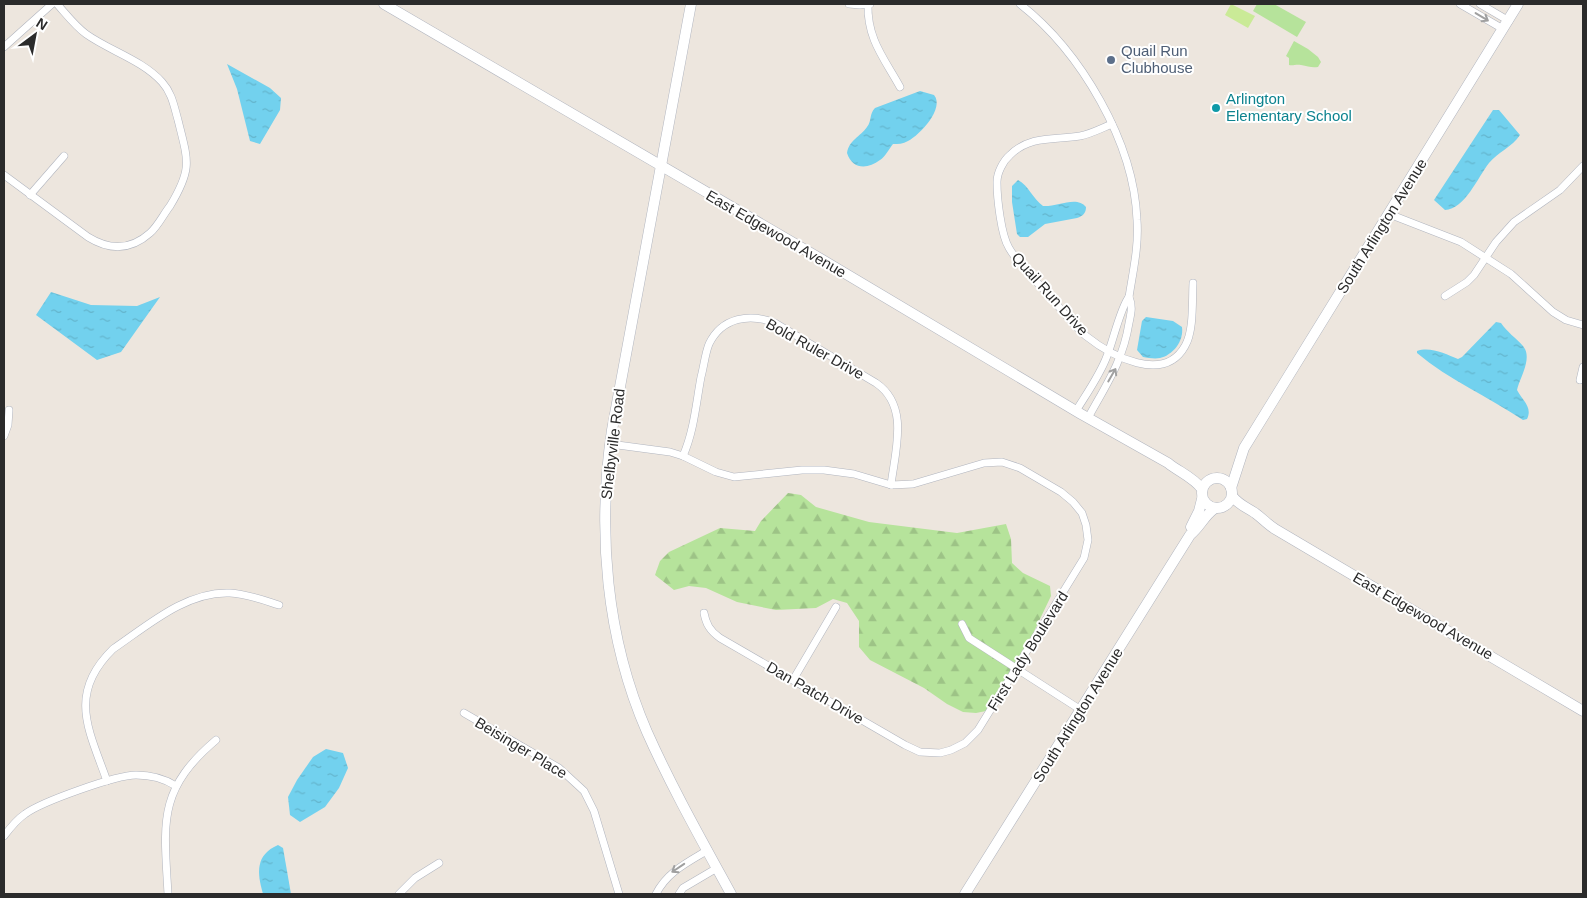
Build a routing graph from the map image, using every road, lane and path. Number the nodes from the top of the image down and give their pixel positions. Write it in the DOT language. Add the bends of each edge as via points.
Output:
graph roads {
  1 [pos="52,4"];
  2 [pos="57,4"];
  3 [pos="384,4"];
  4 [pos="691,4"];
  5 [pos="849,4"];
  6 [pos="869,4"];
  7 [pos="1020,4"];
  8 [pos="1460,4"];
  9 [pos="1480,4"];
  10 [pos="1518,4"];
  11 [pos="1506,25"];
  12 [pos="4,47"];
  13 [pos="900,87"];
  14 [pos="1112,124"];
  15 [pos="64,156"];
  16 [pos="1583,166"];
  17 [pos="661,167"];
  18 [pos="4,175"];
  19 [pos="30,195"];
  20 [pos="1389,214"];
  21 [pos="1486,257"];
  22 [pos="1193,283"];
  23 [pos="1129,296"];
  24 [pos="1445,296"];
  25 [pos="1583,325"];
  26 [pos="1115,353"];
  27 [pos="1583,367"];
  28 [pos="1580,380"];
  29 [pos="9,410"];
  30 [pos="1076,411"];
  31 [pos="1088,418"];
  32 [pos="4,436"];
  33 [pos="610,444"];
  34 [pos="1244,448"];
  35 [pos="683,456"];
  36 [pos="1168,463"];
  37 [pos="1216,478"];
  38 [pos="891,485"];
  39 [pos="1231,492"];
  40 [pos="1202,494"];
  41 [pos="1218,508"];
  42 [pos="1262,521"];
  43 [pos="1190,535"];
  44 [pos="279,605"];
  45 [pos="836,607"];
  46 [pos="704,613"];
  47 [pos="962,624"];
  48 [pos="1016,669"];
  49 [pos="793,680"];
  50 [pos="1081,710"];
  51 [pos="1583,711"];
  52 [pos="464,714"];
  53 [pos="216,740"];
  54 [pos="940,753"];
  55 [pos="107,781"];
  56 [pos="176,786"];
  57 [pos="4,836"];
  58 [pos="708,850"];
  59 [pos="439,864"];
  60 [pos="717,868"];
  61 [pos="168,894"];
  62 [pos="399,894"];
  63 [pos="619,894"];
  64 [pos="656,894"];
  65 [pos="679,894"];
  66 [pos="732,894"];
  67 [pos="965,894"];
  1 -- 12 [label="street"];
  2 -- 19 [label="street" via="85,33 150,71 169,90 187,156 187,170 183,185 156,227 145,237 121,247 102,246"];
  3 -- 17 [label="main road, East Edgewood Avenue"];
  4 -- 17 [label="main road, Shelbyville Road"];
  5 -- 6 [label="street"];
  6 -- 13 [label="street" via="871,34"];
  7 -- 14 [label="street" via="1075,62"];
  8 -- 11 [label="street, one-way"];
  9 -- 11 [label="street"];
  10 -- 11 [label="main road, South Arlington Avenue"];
  11 -- 20 [label="main road, South Arlington Avenue"];
  14 -- 23 [label="street" via="1130,171 1136,204 1137,246"];
  14 -- 26 [label="street, Quail Run Drive" via="1081,136 1037,139 1024,144 1007,158 997,182 1002,227 1009,248 1081,331"];
  15 -- 19 [label="street"];
  16 -- 21 [label="street" via="1560,190 1514,222"];
  17 -- 30 [label="main road, East Edgewood Avenue"];
  17 -- 33 [label="main road, Shelbyville Road"];
  18 -- 19 [label="street"];
  20 -- 21 [label="street" via="1461,242"];
  20 -- 34 [label="main road, South Arlington Avenue"];
  21 -- 24 [label="street" via="1469,280"];
  21 -- 25 [label="street" via="1515,277 1553,312"];
  22 -- 26 [label="street, Quail Run Drive" via="1189,336 1178,356 1167,363 1148,366"];
  23 -- 26 [label="street" via="1124,302"];
  23 -- 26 [label="street" via="1132,304 1126,340"];
  26 -- 30 [label="street"];
  31 -- 26 [label="street, one-way"];
  27 -- 28 [label="street"];
  29 -- 32 [label="street"];
  30 -- 31 [label="main road, East Edgewood Avenue"];
  31 -- 36 [label="main road, East Edgewood Avenue"];
  33 -- 35 [label="street"];
  33 -- 58 [label="main road, Shelbyville Road" via="606,540 619,643 647,732"];
  34 -- 37 [label="main road, South Arlington Avenue" via="1227,472"];
  34 -- 39 [label="main road, South Arlington Avenue"];
  35 -- 38 [label="street" via="734,477 824,470"];
  35 -- 38 [label="street, Bold Ruler Drive" via="711,340 734,320 757,317 775,323 876,383 890,396 898,424"];
  36 -- 37 [label="main road"];
  36 -- 40 [label="main road" via="1194,480"];
  37 -- 39 [label="main road" via="1228,482"];
  37 -- 40 [label="main road" via="1206,482"];
  38 -- 48 [label="street, First Lady Boulevard" via="913,484 984,463 1002,462 1020,468 1067,496 1078,508 1084,518 1088,544 1081,566"];
  39 -- 41 [label="main road" via="1229,503"];
  39 -- 42 [label="main road" via="1241,506"];
  40 -- 41 [label="main road" via="1207,506"];
  40 -- 43 [label="main road, South Arlington Avenue"];
  41 -- 42 [label="main road"];
  41 -- 43 [label="main road, South Arlington Avenue" via="1205,516"];
  42 -- 51 [label="main road, East Edgewood Avenue"];
  43 -- 50 [label="main road, South Arlington Avenue"];
  44 -- 55 [label="street" via="230,593 203,597 163,615 106,656 92,676 85,710 88,729"];
  45 -- 49 [label="street"];
  46 -- 49 [label="street, Dan Patch Drive" via="706,624 714,633"];
  47 -- 48 [label="street" via="969,638"];
  48 -- 50 [label="street"];
  48 -- 54 [label="street, First Lady Boulevard" via="973,736 958,747"];
  49 -- 54 [label="street, Dan Patch Drive" via="905,746 920,752"];
  50 -- 67 [label="main road, South Arlington Avenue"];
  52 -- 63 [label="street, Beisinger Place" via="559,768 584,791 594,811"];
  53 -- 56 [label="street" via="192,762"];
  55 -- 56 [label="street" via="125,776 146,776"];
  55 -- 57 [label="street" via="32,809"];
  56 -- 61 [label="street" via="166,825"];
  58 -- 60 [label="main road, Shelbyville Road"];
  58 -- 64 [label="street, one-way" via="669,875"];
  59 -- 62 [label="street" via="416,878"];
  60 -- 65 [label="street" via="683,888"];
  60 -- 66 [label="main road, Shelbyville Road"];
}
